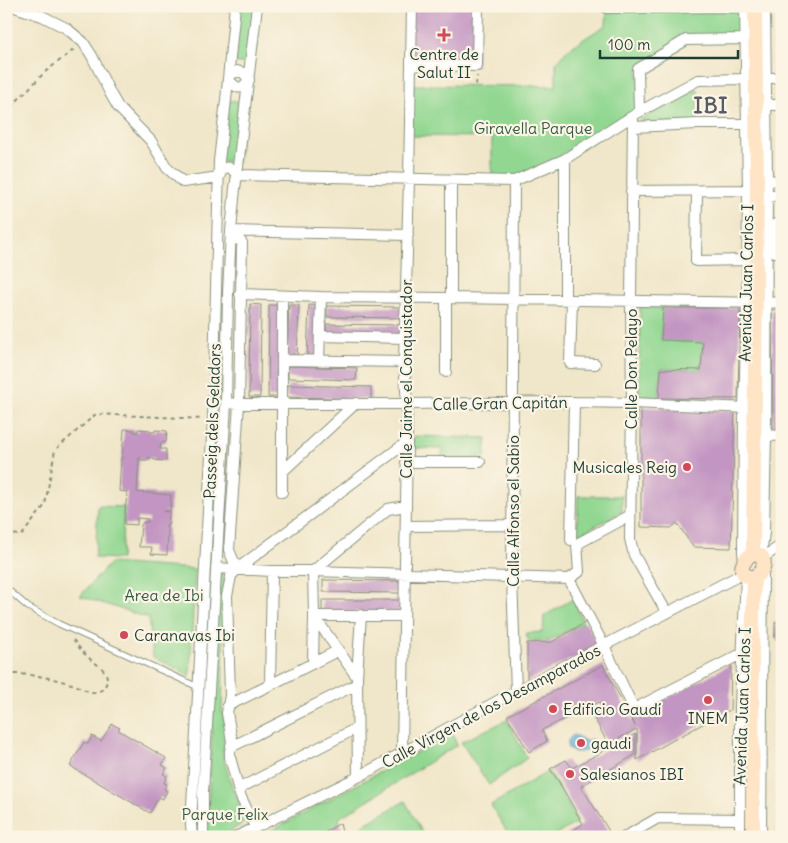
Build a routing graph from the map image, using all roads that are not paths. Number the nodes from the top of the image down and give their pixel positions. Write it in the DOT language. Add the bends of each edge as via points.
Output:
graph roads {
  1 [pos="12,6"];
  2 [pos="234,6"];
  3 [pos="257,6"];
  4 [pos="412,6"];
  5 [pos="478,6"];
  6 [pos="607,6"];
  7 [pos="682,6"];
  8 [pos="748,6"];
  9 [pos="764,6"];
  10 [pos="744,39"];
  11 [pos="411,65"];
  12 [pos="766,78"];
  13 [pos="782,78"];
  14 [pos="228,79"];
  15 [pos="746,79"];
  16 [pos="248,80"];
  17 [pos="756,90"];
  18 [pos="782,104"];
  19 [pos="766,105"];
  20 [pos="636,114"];
  21 [pos="746,124"];
  22 [pos="633,127"];
  23 [pos="565,159"];
  24 [pos="237,175"];
  25 [pos="219,177"];
  26 [pos="409,179"];
  27 [pos="451,180"];
  28 [pos="767,180"];
  29 [pos="514,181"];
  30 [pos="782,181"];
  31 [pos="632,191"];
  32 [pos="697,191"];
  33 [pos="782,192"];
  34 [pos="757,193"];
  35 [pos="782,224"];
  36 [pos="231,231"];
  37 [pos="408,235"];
  38 [pos="782,251"];
  39 [pos="746,260"];
  40 [pos="240,294"];
  41 [pos="282,296"];
  42 [pos="321,297"];
  43 [pos="406,298"];
  44 [pos="449,298"];
  45 [pos="513,299"];
  46 [pos="568,300"];
  47 [pos="631,300"];
  48 [pos="782,302"];
  49 [pos="756,303"];
  50 [pos="320,336"];
  51 [pos="405,338"];
  52 [pos="282,360"];
  53 [pos="319,361"];
  54 [pos="404,362"];
  55 [pos="594,364"];
  56 [pos="446,372"];
  57 [pos="513,402"];
  58 [pos="574,402"];
  59 [pos="226,403"];
  60 [pos="282,403"];
  61 [pos="356,403"];
  62 [pos="632,403"];
  63 [pos="239,404"];
  64 [pos="407,404"];
  65 [pos="749,408"];
  66 [pos="766,435"];
  67 [pos="782,436"];
  68 [pos="407,442"];
  69 [pos="406,462"];
  70 [pos="480,462"];
  71 [pos="282,472"];
  72 [pos="282,492"];
  73 [pos="406,506"];
  74 [pos="630,511"];
  75 [pos="512,525"];
  76 [pos="406,526"];
  77 [pos="782,545"];
  78 [pos="753,565"];
  79 [pos="216,568"];
  80 [pos="237,569"];
  81 [pos="272,571"];
  82 [pos="313,571"];
  83 [pos="405,574"];
  84 [pos="512,578"];
  85 [pos="570,579"];
  86 [pos="6,588"];
  87 [pos="667,613"];
  88 [pos="361,615"];
  89 [pos="314,616"];
  90 [pos="404,616"];
  91 [pos="604,646"];
  92 [pos="339,650"];
  93 [pos="748,653"];
  94 [pos="313,663"];
  95 [pos="357,681"];
  96 [pos="270,685"];
  97 [pos="198,687"];
  98 [pos="516,691"];
  99 [pos="227,706"];
  100 [pos="358,728"];
  101 [pos="232,747"];
  102 [pos="402,752"];
  103 [pos="358,777"];
  104 [pos="238,789"];
  105 [pos="740,819"];
  106 [pos="255,827"];
  107 [pos="192,837"];
  108 [pos="203,837"];
  109 [pos="236,837"];
  110 [pos="625,837"];
  111 [pos="740,837"];
  112 [pos="753,837"];
  113 [pos="760,837"];
  1 -- 25 [label="street" via="66,28 83,42 118,107 150,141 167,168 184,182"];
  2 -- 14 [label="street, Passeig dels Geladors"];
  3 -- 16 [label="street"];
  4 -- 11 [label="street, Calle Jaime el Conquistador"];
  5 -- 11 [label="street" via="477,66"];
  6 -- 7 [label="street"];
  7 -- 8 [label="street"];
  8 -- 10 [label="street, Avenida Juan Carlos I"];
  8 -- 17 [label="main road, Avenida Juan Carlos I"];
  9 -- 12 [label="street, Avenida Juan Carlos I"];
  10 -- 15 [label="street, Avenida Juan Carlos I"];
  10 -- 20 [label="street, Calle Don Pelayo" via="686,40 638,69"];
  11 -- 26 [label="street, Calle Jaime el Conquistador"];
  12 -- 13 [label="street"];
  12 -- 17 [label="street"];
  12 -- 19 [label="street, Avenida Juan Carlos I"];
  14 -- 16 [label="street" via="240,70"];
  14 -- 25 [label="street, Passeig dels Geladors"];
  15 -- 20 [label="street" via="698,80"];
  15 -- 21 [label="street, Avenida Juan Carlos I"];
  16 -- 24 [label="street"];
  17 -- 34 [label="main road, Avenida Juan Carlos I"];
  18 -- 19 [label="street"];
  19 -- 28 [label="street, Avenida Juan Carlos I"];
  20 -- 22 [label="street, Calle Don Pelayo"];
  20 -- 23 [label="street"];
  21 -- 22 [label="street"];
  21 -- 34 [label="street, Avenida Juan Carlos I"];
  22 -- 31 [label="street, Calle Don Pelayo"];
  23 -- 29 [label="street"];
  23 -- 46 [label="street"];
  24 -- 25 [label="street" via="227,167"];
  24 -- 26 [label="street"];
  24 -- 36 [label="street"];
  25 -- 97 [label="street, Passeig dels Geladors" via="213,419"];
  26 -- 27 [label="street"];
  26 -- 37 [label="street, Calle Jaime el Conquistador"];
  27 -- 29 [label="street"];
  27 -- 44 [label="street"];
  28 -- 30 [label="street"];
  28 -- 34 [label="street, Avenida Juan Carlos I"];
  29 -- 45 [label="street, Calle Alfonso el Sabio"];
  31 -- 32 [label="street"];
  31 -- 47 [label="street, Calle Don Pelayo"];
  32 -- 34 [label="street"];
  32 -- 39 [label="street" via="696,261"];
  33 -- 34 [label="street"];
  34 -- 39 [label="street, Avenida Juan Carlos I"];
  34 -- 49 [label="main road, Avenida Juan Carlos I"];
  35 -- 38 [label="street" via="776,224 775,252"];
  36 -- 37 [label="street"];
  36 -- 40 [label="street" via="242,243"];
  36 -- 59 [label="street"];
  37 -- 43 [label="street, Calle Jaime el Conquistador"];
  39 -- 49 [label="street, Avenida Juan Carlos I"];
  40 -- 41 [label="street"];
  40 -- 63 [label="street"];
  41 -- 42 [label="street"];
  41 -- 52 [label="street"];
  42 -- 43 [label="street"];
  42 -- 50 [label="street"];
  43 -- 44 [label="street"];
  43 -- 51 [label="street, Calle Jaime el Conquistador"];
  44 -- 45 [label="street"];
  44 -- 56 [label="street"];
  45 -- 46 [label="street"];
  45 -- 57 [label="street, Calle Alfonso el Sabio"];
  46 -- 47 [label="street"];
  46 -- 55 [label="street" via="570,363"];
  47 -- 49 [label="street"];
  47 -- 62 [label="street, Calle Don Pelayo"];
  48 -- 49 [label="street"];
  49 -- 65 [label="main road, Avenida Juan Carlos I"];
  49 -- 66 [label="street, Avenida Juan Carlos I"];
  50 -- 51 [label="street"];
  50 -- 53 [label="street"];
  51 -- 54 [label="street, Calle Jaime el Conquistador"];
  52 -- 53 [label="street"];
  52 -- 60 [label="street"];
  53 -- 54 [label="street"];
  54 -- 64 [label="street, Calle Jaime el Conquistador"];
  57 -- 58 [label="street, Calle Gran Capitán"];
  57 -- 64 [label="street, Calle Gran Capitán"];
  57 -- 75 [label="street, Calle Alfonso el Sabio"];
  58 -- 62 [label="street, Calle Gran Capitán"];
  58 -- 74 [label="street" via="570,540 622,512"];
  59 -- 63 [label="street, Calle Gran Capitán"];
  59 -- 79 [label="street"];
  60 -- 61 [label="street, Calle Gran Capitán"];
  60 -- 63 [label="street, Calle Gran Capitán"];
  60 -- 71 [label="street"];
  61 -- 64 [label="street, Calle Gran Capitán"];
  61 -- 71 [label="street"];
  62 -- 65 [label="street, Calle Gran Capitán"];
  62 -- 74 [label="street, Calle Don Pelayo"];
  63 -- 80 [label="street" via="229,550"];
  64 -- 68 [label="street, Calle Jaime el Conquistador"];
  65 -- 78 [label="main road, Avenida Juan Carlos I"];
  66 -- 67 [label="street"];
  66 -- 78 [label="street, Avenida Juan Carlos I" via="764,532"];
  68 -- 69 [label="street, Calle Jaime el Conquistador"];
  68 -- 80 [label="street"];
  69 -- 70 [label="street"];
  69 -- 73 [label="street, Calle Jaime el Conquistador"];
  71 -- 72 [label="street"];
  73 -- 76 [label="street, Calle Jaime el Conquistador"];
  73 -- 82 [label="street" via="388,509"];
  74 -- 85 [label="street" via="577,544 579,572"];
  74 -- 87 [label="street, Calle Don Pelayo" via="634,556"];
  75 -- 76 [label="street"];
  75 -- 84 [label="street, Calle Alfonso el Sabio"];
  76 -- 83 [label="street, Calle Jaime el Conquistador"];
  77 -- 78 [label="street, Calle Virgen de los Desamparados"];
  78 -- 87 [label="street, Calle Virgen de los Desamparados"];
  78 -- 93 [label="main road, Avenida Juan Carlos I"];
  78 -- 113 [label="street, Avenida Juan Carlos I"];
  79 -- 80 [label="street"];
  79 -- 108 [label="street"];
  80 -- 81 [label="street"];
  80 -- 99 [label="street" via="231,576 227,596 230,694"];
  81 -- 82 [label="street"];
  81 -- 96 [label="street"];
  82 -- 83 [label="street"];
  82 -- 89 [label="street"];
  83 -- 84 [label="street"];
  83 -- 90 [label="street, Calle Jaime el Conquistador"];
  84 -- 85 [label="street"];
  84 -- 98 [label="street, Calle Alfonso el Sabio"];
  85 -- 91 [label="street"];
  86 -- 97 [label="lane" via="28,607 70,629"];
  87 -- 91 [label="street, Calle Virgen de los Desamparados"];
  88 -- 89 [label="street"];
  88 -- 90 [label="street"];
  88 -- 95 [label="street"];
  89 -- 92 [label="street"];
  89 -- 94 [label="street"];
  90 -- 102 [label="street, Calle Jaime el Conquistador"];
  91 -- 93 [label="street" via="634,709"];
  91 -- 98 [label="street, Calle Virgen de los Desamparados"];
  92 -- 94 [label="street"];
  92 -- 95 [label="street"];
  93 -- 105 [label="street, Avenida Juan Carlos I" via="740,706"];
  93 -- 112 [label="main road, Avenida Juan Carlos I"];
  94 -- 96 [label="street"];
  95 -- 100 [label="street"];
  95 -- 101 [label="street"];
  96 -- 99 [label="street"];
  97 -- 107 [label="street, Passeig dels Geladors"];
  98 -- 102 [label="street, Calle Virgen de los Desamparados"];
  99 -- 101 [label="street"];
  100 -- 103 [label="street"];
  100 -- 104 [label="street"];
  101 -- 104 [label="street" via="231,762"];
  102 -- 103 [label="street, Calle Virgen de los Desamparados"];
  103 -- 106 [label="street, Calle Virgen de los Desamparados"];
  104 -- 106 [label="street"];
  105 -- 110 [label="street" via="658,818"];
  105 -- 111 [label="street, Avenida Juan Carlos I"];
  106 -- 109 [label="street, Calle Virgen de los Desamparados"];
}
